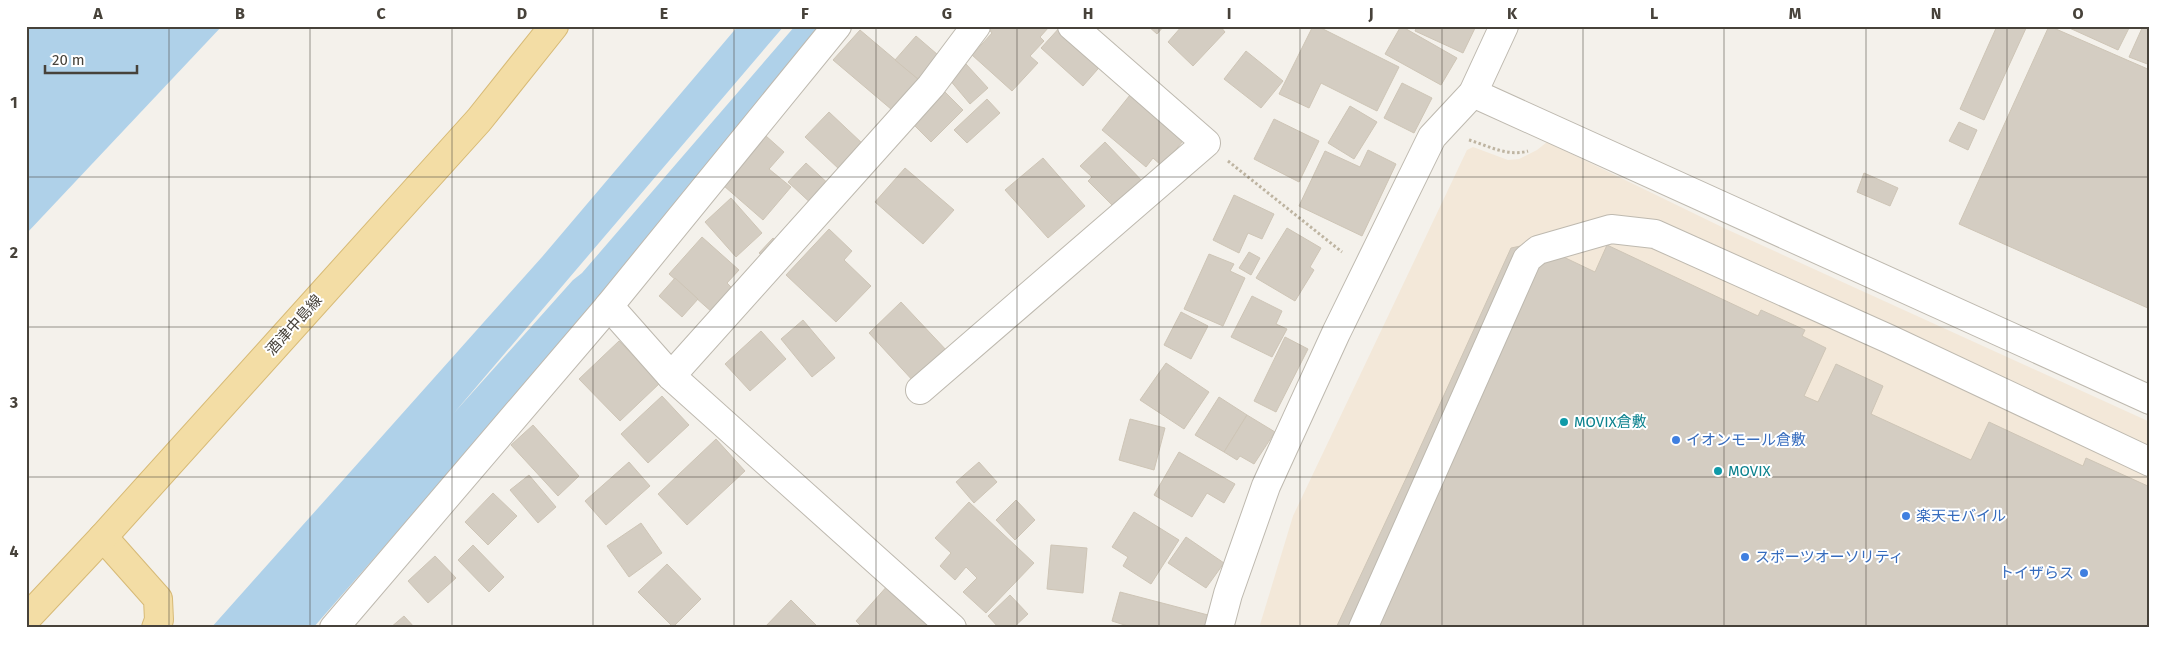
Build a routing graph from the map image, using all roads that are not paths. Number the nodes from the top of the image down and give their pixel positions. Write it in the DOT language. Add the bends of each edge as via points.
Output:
graph roads {
  1 [pos="554,26"];
  2 [pos="837,26"];
  3 [pos="976,26"];
  4 [pos="1072,26"];
  5 [pos="1504,26"];
  6 [pos="1473,93"];
  7 [pos="609,306"];
  8 [pos="671,376"];
  9 [pos="920,390"];
  10 [pos="2150,400"];
  11 [pos="2150,462"];
  12 [pos="103,537"];
  13 [pos="26,619"];
  14 [pos="156,628"];
  15 [pos="334,628"];
  16 [pos="952,628"];
  17 [pos="1219,628"];
  18 [pos="1364,628"];
  1 -- 12 [label="main road, 酒津中島線" via="478,120"];
  2 -- 7 [label="street"];
  3 -- 8 [label="street" via="931,86"];
  4 -- 9 [label="street" via="1206,143"];
  5 -- 6 [label="street"];
  6 -- 10 [label="street"];
  6 -- 17 [label="street" via="1432,137 1336,333 1266,486"];
  7 -- 8 [label="street"];
  7 -- 15 [label="street"];
  8 -- 16 [label="street"];
  11 -- 18 [label="street" via="1898,343 1655,234 1611,229 1538,250 1527,259"];
  12 -- 13 [label="main road, 酒津中島線"];
  12 -- 14 [label="main road" via="158,599"];
}
